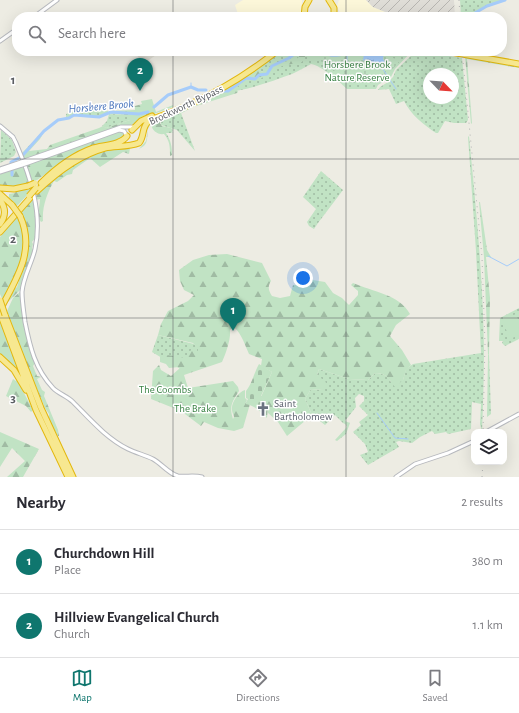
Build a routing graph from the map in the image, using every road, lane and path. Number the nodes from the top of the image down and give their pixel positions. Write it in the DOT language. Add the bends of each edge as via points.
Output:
graph roads {
  1 [pos="57,0"];
  2 [pos="308,0"];
  3 [pos="330,0"];
  4 [pos="333,0"];
  5 [pos="334,7"];
  6 [pos="41,12"];
  7 [pos="305,12"];
  8 [pos="334,12"];
  9 [pos="336,12"];
  10 [pos="12,33"];
  11 [pos="0,41"];
  12 [pos="265,56"];
  13 [pos="270,56"];
  14 [pos="476,56"];
  15 [pos="486,56"];
  16 [pos="519,63"];
  17 [pos="148,122"];
  18 [pos="0,126"];
  19 [pos="121,127"];
  20 [pos="133,129"];
  21 [pos="127,136"];
  22 [pos="142,136"];
  23 [pos="92,138"];
  24 [pos="134,144"];
  25 [pos="117,146"];
  26 [pos="0,171"];
  27 [pos="36,187"];
  28 [pos="0,188"];
  29 [pos="0,194"];
  30 [pos="30,197"];
  31 [pos="0,200"];
  32 [pos="0,224"];
  33 [pos="0,228"];
  34 [pos="0,233"];
  35 [pos="0,300"];
  36 [pos="2,314"];
  37 [pos="0,357"];
  38 [pos="36,410"];
  39 [pos="519,414"];
  40 [pos="492,429"];
  41 [pos="471,442"];
  42 [pos="68,477"];
  43 [pos="73,477"];
  44 [pos="202,477"];
  45 [pos="396,477"];
  1 -- 6 [label="street"];
  2 -- 7 [label="highway"];
  3 -- 5 [label="highway"];
  4 -- 5 [label="highway"];
  5 -- 8 [label="highway"];
  5 -- 9 [label="highway"];
  10 -- 11 [label="street"];
  12 -- 20 [label="highway, Brockworth Bypass" via="219,87 185,104 143,120"];
  13 -- 17 [label="highway, Brockworth Bypass" via="216,92"];
  14 -- 16 [label="highway"];
  15 -- 16 [label="highway"];
  17 -- 22 [label="highway, Brockworth Bypass"];
  17 -- 25 [label="highway" via="145,139 141,145 136,148"];
  18 -- 44 [label="street" via="16,143 36,207 36,246 22,293 32,355 38,368 52,387 72,400 94,423 123,446 157,461 174,475"];
  19 -- 20 [label="street"];
  19 -- 20 [label="street"];
  19 -- 23 [label="street"];
  20 -- 21 [label="highway"];
  20 -- 22 [label="highway"];
  21 -- 23 [label="street" via="125,131 121,130"];
  21 -- 24 [label="highway"];
  21 -- 27 [label="highway" via="122,141 83,152 59,167"];
  22 -- 24 [label="highway" via="140,142"];
  23 -- 26 [label="street, bridge"];
  24 -- 25 [label="highway"];
  25 -- 27 [label="highway" via="86,155"];
  27 -- 28 [label="highway, bridge"];
  27 -- 30 [label="highway, bridge"];
  29 -- 36 [label="highway, bridge" via="20,216 26,235 25,257"];
  30 -- 33 [label="highway"];
  30 -- 34 [label="highway"];
  31 -- 32 [label="highway" via="5,212"];
  35 -- 36 [label="highway, bridge"];
  36 -- 38 [label="highway"];
  36 -- 43 [label="highway"];
  37 -- 38 [label="highway" via="19,377"];
  38 -- 42 [label="highway"];
  39 -- 40 [label="street"];
  41 -- 45 [label="street" via="415,464"];
}
